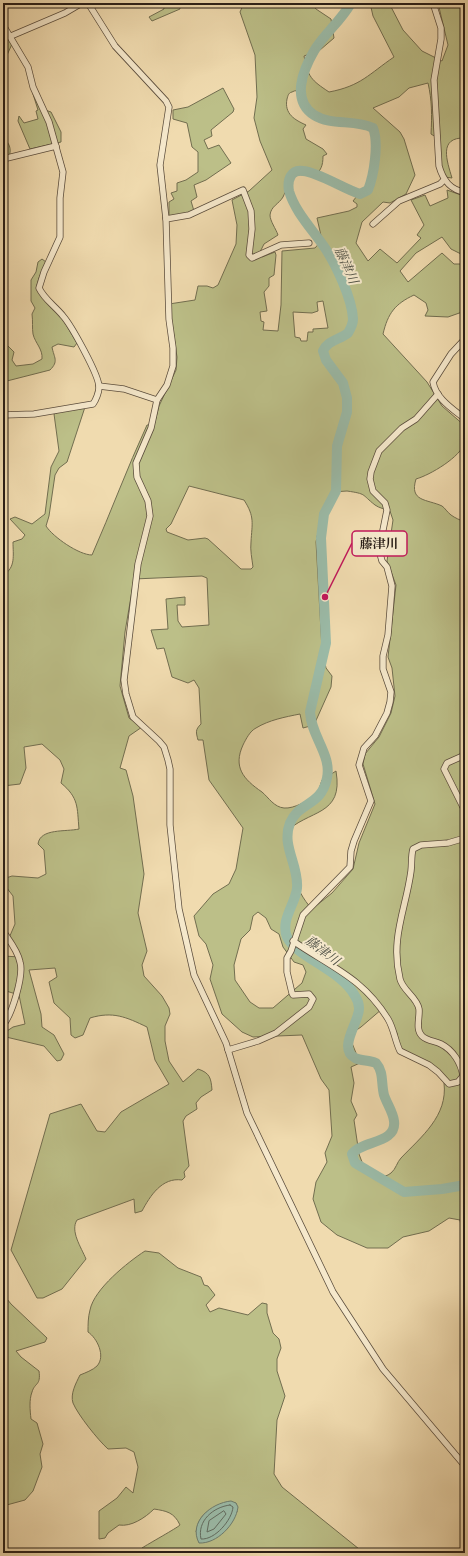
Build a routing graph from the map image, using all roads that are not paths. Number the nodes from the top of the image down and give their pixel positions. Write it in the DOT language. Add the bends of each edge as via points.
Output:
graph roads {
  1 [pos="82,3"];
  2 [pos="88,3"];
  3 [pos="433,3"];
  4 [pos="3,25"];
  5 [pos="11,36"];
  6 [pos="56,146"];
  7 [pos="3,159"];
  8 [pos="444,180"];
  9 [pos="465,192"];
  10 [pos="166,219"];
  11 [pos="374,224"];
  12 [pos="309,243"];
  13 [pos="465,339"];
  14 [pos="99,386"];
  15 [pos="438,394"];
  16 [pos="157,400"];
  17 [pos="3,416"];
  18 [pos="465,420"];
  19 [pos="465,755"];
  20 [pos="465,811"];
  21 [pos="465,838"];
  22 [pos="3,932"];
  23 [pos="293,941"];
  24 [pos="3,1025"];
  25 [pos="228,1050"];
  26 [pos="465,1466"];
  27 [pos="465,1551"];
  28 [pos="461,1553"];
  1 -- 5 [label="street"];
  2 -- 10 [label="street" via="115,46 166,101 168,107 160,165"];
  3 -- 8 [label="street" via="441,39 434,80 437,149"];
  4 -- 5 [label="street"];
  5 -- 6 [label="street" via="28,67"];
  6 -- 7 [label="street"];
  6 -- 14 [label="street" via="63,172 60,237 39,288 64,317 88,358"];
  8 -- 9 [label="street" via="451,187"];
  8 -- 11 [label="street" via="399,201"];
  10 -- 12 [label="street" via="189,215 243,190 251,211 249,255 252,258 281,245"];
  10 -- 16 [label="street" via="173,366 167,385"];
  13 -- 15 [label="street" via="451,354 433,382"];
  14 -- 16 [label="street" via="124,389"];
  14 -- 17 [label="street" via="93,404 34,414"];
  15 -- 18 [label="street" via="447,406"];
  15 -- 23 [label="street" via="416,419 402,428 380,451 371,472 373,491 387,510 379,550 392,586 388,635 383,656 383,669 391,692 390,702 375,736 364,748 359,765 371,801 354,841 350,867 308,908"];
  16 -- 25 [label="street" via="151,428 136,463 137,477 148,501 150,516 138,564 124,680 133,717 160,741 168,760 170,825 179,910 194,975"];
  19 -- 20 [label="street" via="447,763 444,769"];
  21 -- 23 [label="street" via="448,843 421,845 413,849 411,870 398,923 396,957 403,989 419,1008 418,1030 422,1036 452,1052 463,1076 458,1082 449,1084 429,1065 400,1051 388,1020 361,985"];
  22 -- 24 [label="street" via="20,961 21,975"];
  23 -- 25 [label="street" via="286,966 292,993 309,994 313,999 312,1003 276,1032 258,1041"];
  25 -- 26 [label="street" via="247,1113 333,1292 383,1369"];
  27 -- 28 [label="street"];
}
